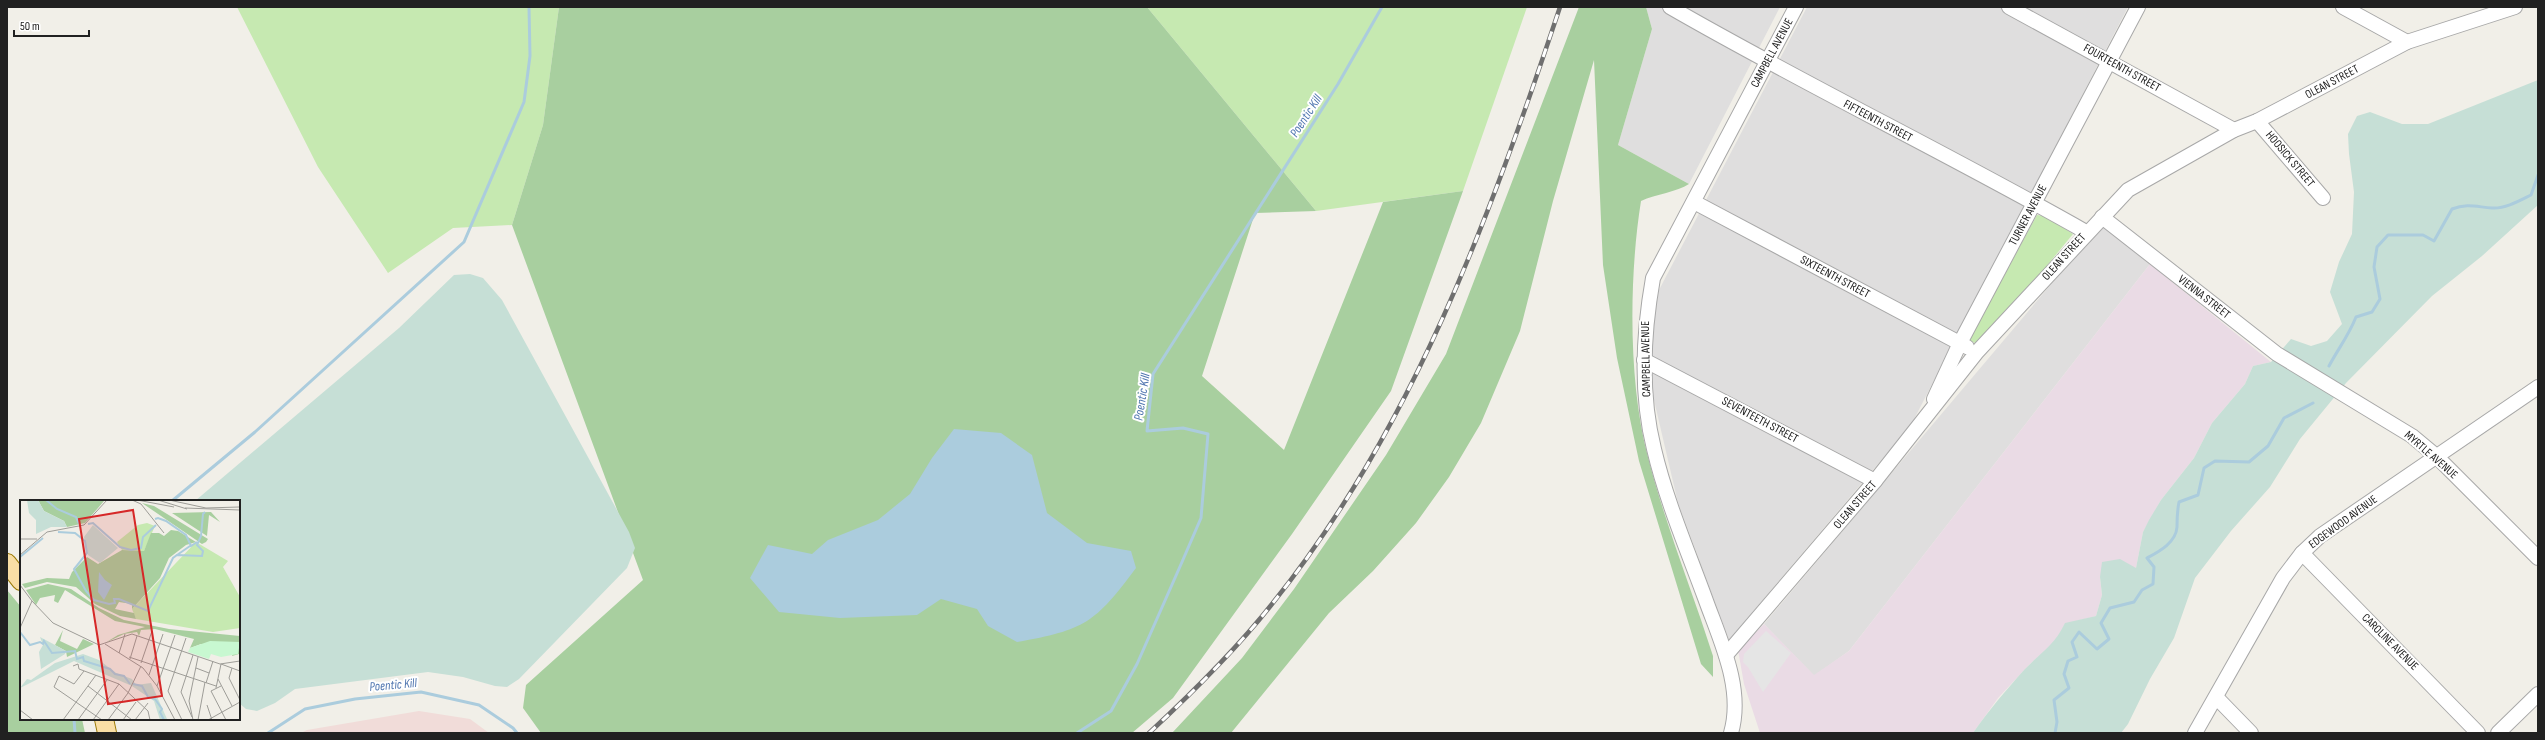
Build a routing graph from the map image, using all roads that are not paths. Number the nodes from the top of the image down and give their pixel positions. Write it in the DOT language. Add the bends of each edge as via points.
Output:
graph roads {
  1 [pos="1670,7"];
  2 [pos="1796,7"];
  3 [pos="2009,7"];
  4 [pos="2138,7"];
  5 [pos="2343,7"];
  6 [pos="2515,7"];
  7 [pos="2407,42"];
  8 [pos="2110,61"];
  9 [pos="1767,63"];
  10 [pos="2257,121"];
  11 [pos="2234,130"];
  12 [pos="2323,198"];
  13 [pos="1694,202"];
  14 [pos="2034,203"];
  15 [pos="2102,218"];
  16 [pos="2086,232"];
  17 [pos="1960,343"];
  18 [pos="1977,352"];
  19 [pos="1644,360"];
  20 [pos="2307,374"];
  21 [pos="2538,386"];
  22 [pos="1922,425"];
  23 [pos="2436,456"];
  24 [pos="1875,481"];
  25 [pos="2302,553"];
  26 [pos="2538,558"];
  27 [pos="7,564"];
  28 [pos="20,580"];
  29 [pos="1726,655"];
  30 [pos="2538,694"];
  31 [pos="2216,697"];
  32 [pos="104,720"];
  33 [pos="107,733"];
  34 [pos="1731,733"];
  35 [pos="2195,733"];
  36 [pos="2252,733"];
  37 [pos="2478,733"];
  38 [pos="2498,733"];
  1 -- 9 [label="street, FIFTEENTH STREET"];
  2 -- 9 [label="street, CAMPBELL AVENUE"];
  3 -- 8 [label="street, FOURTEENTH STREET"];
  4 -- 8 [label="street, TURNER AVENUE"];
  5 -- 7 [label="street"];
  6 -- 7 [label="street, OLEAN STREET"];
  7 -- 10 [label="street, OLEAN STREET"];
  8 -- 11 [label="street, FOURTEENTH STREET"];
  8 -- 14 [label="street, TURNER AVENUE"];
  9 -- 13 [label="street, CAMPBELL AVENUE"];
  9 -- 14 [label="street, FIFTEENTH STREET"];
  10 -- 11 [label="street, OLEAN STREET"];
  10 -- 12 [label="street, HOOSICK STREET"];
  11 -- 15 [label="street, OLEAN STREET" via="2128,190"];
  13 -- 17 [label="street, SIXTEENTH STREET"];
  13 -- 19 [label="street, CAMPBELL AVENUE" via="1653,278 1645,322"];
  14 -- 16 [label="street, FIFTEENTH STREET"];
  14 -- 17 [label="street, TURNER AVENUE"];
  15 -- 16 [label="street, OLEAN STREET"];
  15 -- 20 [label="street, VIENNA STREET" via="2277,354"];
  16 -- 18 [label="street, OLEAN STREET"];
  17 -- 18 [label="street, SIXTEENTH STREET"];
  17 -- 22 [label="street, TURNER AVENUE"];
  18 -- 22 [label="street, OLEAN STREET"];
  19 -- 24 [label="street, SEVENTEETH STREET"];
  19 -- 29 [label="street, CAMPBELL AVENUE" via="1648,418 1654,449"];
  20 -- 23 [label="street, MYRTLE AVENUE" via="2412,436"];
  21 -- 23 [label="street, EDGEWOOD AVENUE"];
  22 -- 24 [label="street, OLEAN STREET"];
  23 -- 25 [label="street, EDGEWOOD AVENUE" via="2320,536"];
  23 -- 26 [label="street, MYRTLE AVENUE"];
  24 -- 29 [label="street, OLEAN STREET"];
  25 -- 31 [label="street, EDGEWOOD AVENUE" via="2283,578"];
  25 -- 37 [label="street, CAROLINE AVENUE"];
  27 -- 28 [label="main road"];
  29 -- 34 [label="street, CAMPBELL AVENUE" via="1735,694"];
  30 -- 38 [label="street"];
  31 -- 35 [label="street, EDGEWOOD AVENUE"];
  31 -- 36 [label="street"];
  32 -- 33 [label="main road"];
}
